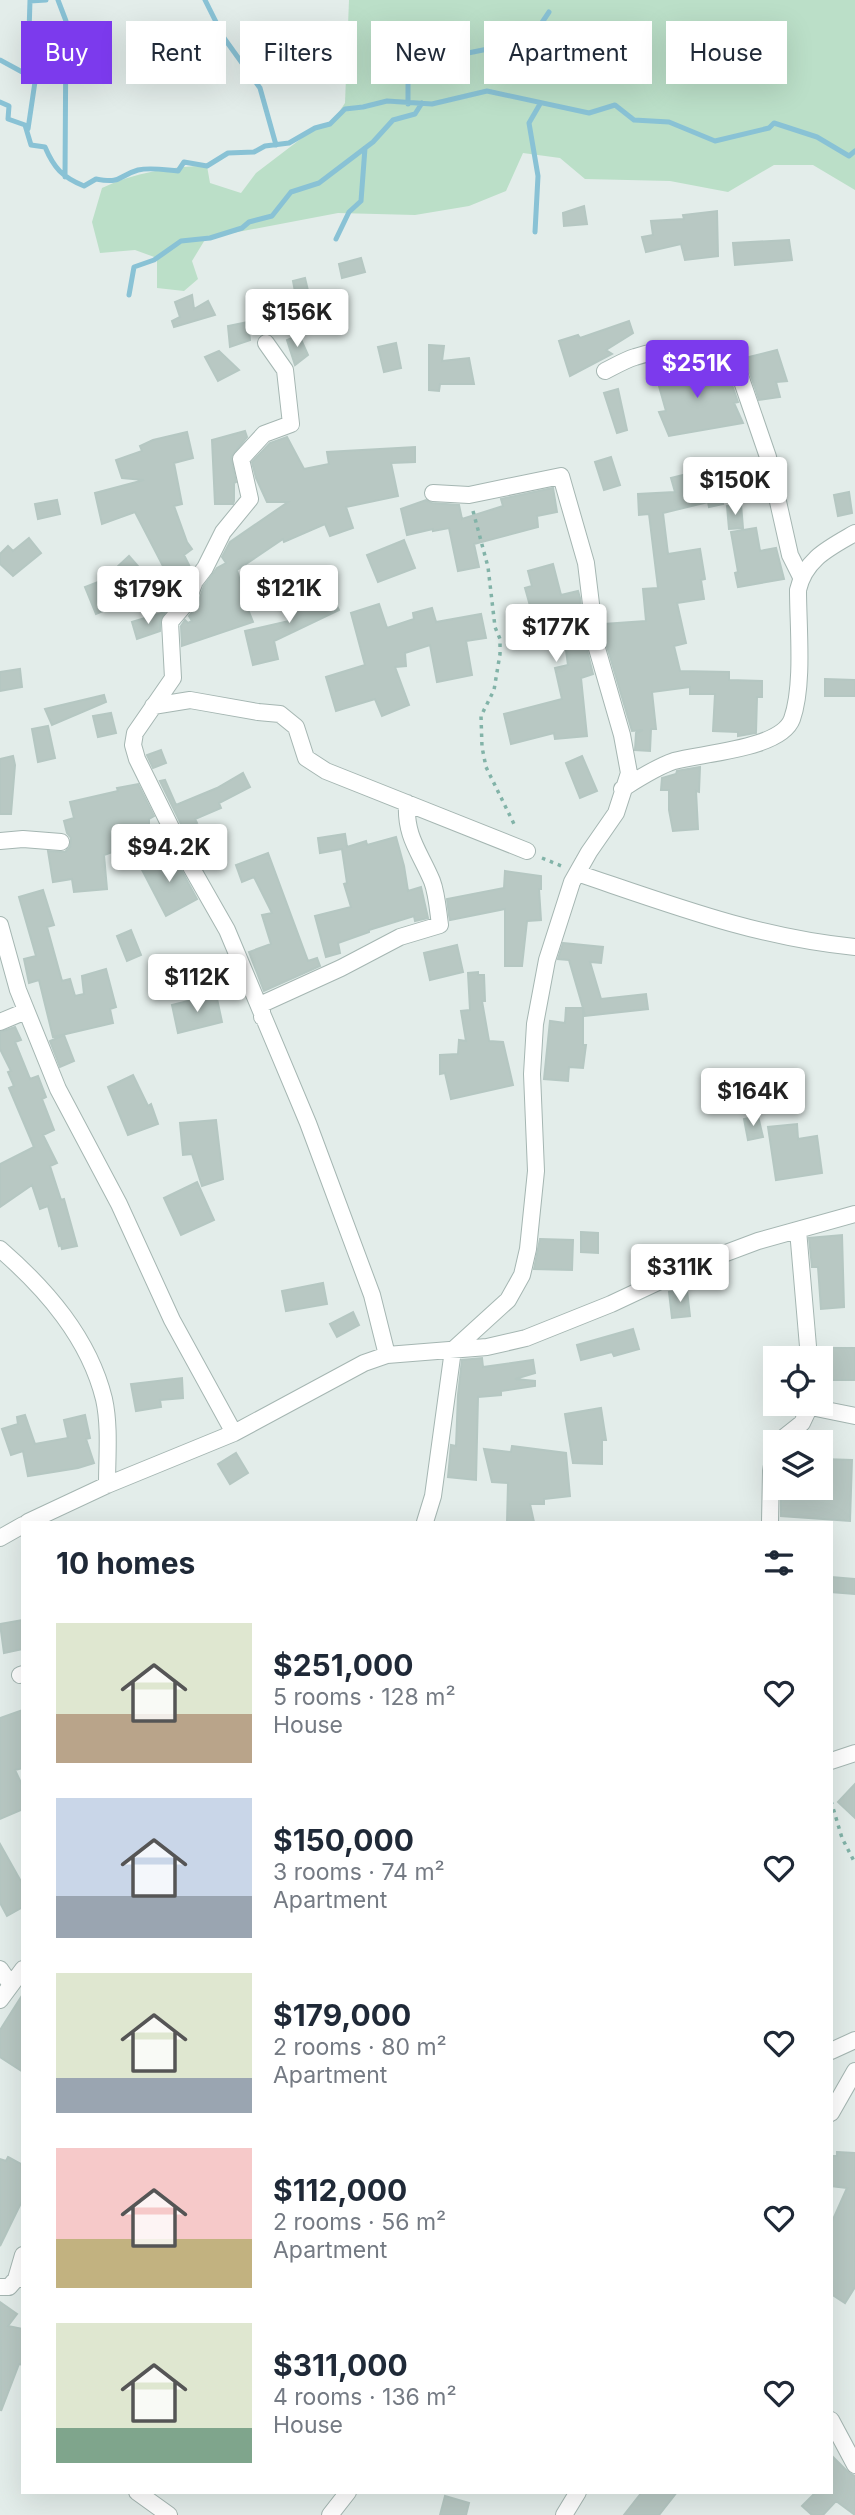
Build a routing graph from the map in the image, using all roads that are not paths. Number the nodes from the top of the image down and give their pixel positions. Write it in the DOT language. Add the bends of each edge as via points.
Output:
graph roads {
  1 [pos="267,343"];
  2 [pos="605,371"];
  3 [pos="433,493"];
  4 [pos="855,533"];
  5 [pos="801,577"];
  6 [pos="153,706"];
  7 [pos="622,789"];
  8 [pos="407,803"];
  9 [pos="0,841"];
  10 [pos="61,842"];
  11 [pos="527,851"];
  12 [pos="577,873"];
  13 [pos="0,925"];
  14 [pos="855,947"];
  15 [pos="26,1011"];
  16 [pos="262,1017"];
  17 [pos="0,1022"];
  18 [pos="855,1214"];
  19 [pos="798,1230"];
  20 [pos="0,1250"];
  21 [pos="808,1346"];
  22 [pos="453,1350"];
  23 [pos="387,1355"];
  24 [pos="833,1410"];
  25 [pos="806,1416"];
  26 [pos="855,1416"];
  27 [pos="793,1430"];
  28 [pos="234,1433"];
  29 [pos="107,1485"];
  30 [pos="770,1500"];
  31 [pos="30,1521"];
  32 [pos="425,1521"];
  33 [pos="770,1521"];
  34 [pos="21,1526"];
  35 [pos="0,1538"];
  36 [pos="855,1754"];
  37 [pos="833,1760"];
  38 [pos="0,1969"];
  39 [pos="21,1972"];
  40 [pos="11,1985"];
  41 [pos="0,2000"];
  42 [pos="855,2040"];
  43 [pos="833,2050"];
  44 [pos="855,2071"];
  45 [pos="833,2110"];
  46 [pos="19,2279"];
  47 [pos="0,2287"];
  48 [pos="833,2424"];
  49 [pos="855,2465"];
  50 [pos="140,2494"];
  51 [pos="346,2494"];
  52 [pos="577,2494"];
  53 [pos="169,2515"];
  54 [pos="330,2515"];
  55 [pos="564,2515"];
  1 -- 6 [label="street" via="285,370 290,424 264,434 241,459 250,499 223,532 187,601 170,622 173,678"];
  2 -- 5 [label="street" via="635,356 715,349 729,354 768,457 790,555"];
  3 -- 7 [label="street" via="469,495 561,476 586,563 596,645 622,735 628,773"];
  4 -- 5 [label="street" via="819,555"];
  5 -- 7 [label="street" via="798,693 787,727 754,745 671,762"];
  6 -- 8 [label="street" via="190,700 280,714 296,727 306,758 326,771"];
  6 -- 16 [label="street" via="135,733 137,759 227,930"];
  7 -- 12 [label="street" via="616,813"];
  8 -- 11 [label="street"];
  8 -- 16 [label="street" via="406,822 433,883 440,925 400,937 262,1004"];
  9 -- 10 [label="street"];
  12 -- 14 [label="street" via="741,928"];
  12 -- 22 [label="street" via="547,960 535,1024 536,1171 522,1275 508,1300"];
  13 -- 15 [label="street"];
  15 -- 17 [label="street"];
  15 -- 28 [label="street" via="58,1088 172,1320"];
  16 -- 23 [label="street" via="352,1240"];
  18 -- 19 [label="street"];
  19 -- 21 [label="street"];
  19 -- 22 [label="street" via="694,1265 527,1338"];
  20 -- 29 [label="street" via="78,1334 104,1400"];
  22 -- 23 [label="street"];
  22 -- 32 [label="street"];
  23 -- 28 [label="street"];
  24 -- 26 [label="street"];
  25 -- 27 [label="street"];
  28 -- 29 [label="street"];
  29 -- 31 [label="street"];
  30 -- 33 [label="street"];
  34 -- 35 [label="street"];
  36 -- 37 [label="street"];
  38 -- 40 [label="street"];
  39 -- 40 [label="street"];
  40 -- 41 [label="street"];
  42 -- 43 [label="street"];
  44 -- 45 [label="street"];
  46 -- 47 [label="street"];
  48 -- 49 [label="street"];
  50 -- 53 [label="street"];
  51 -- 54 [label="street"];
  52 -- 55 [label="street"];
}
